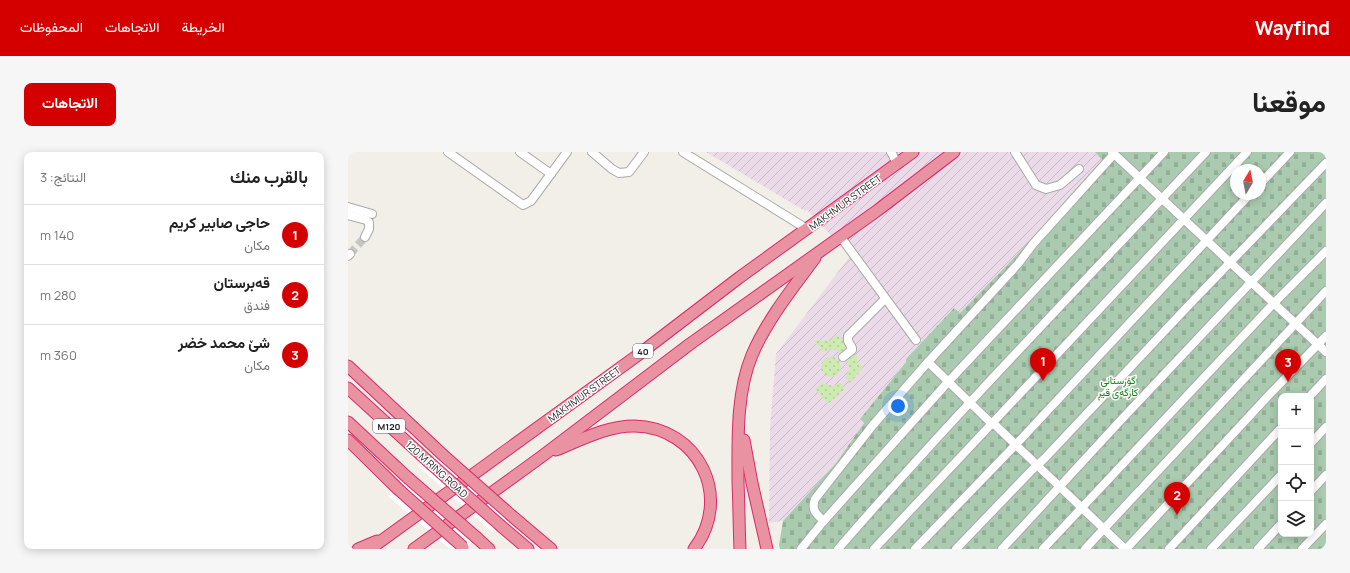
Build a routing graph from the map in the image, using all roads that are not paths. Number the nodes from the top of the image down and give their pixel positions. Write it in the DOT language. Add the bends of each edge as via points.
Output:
graph roads {
  1 [pos="448,152"];
  2 [pos="520,152"];
  3 [pos="567,152"];
  4 [pos="592,152"];
  5 [pos="644,152"];
  6 [pos="685,152"];
  7 [pos="891,152"];
  8 [pos="913,152"];
  9 [pos="954,152"];
  10 [pos="1015,152"];
  11 [pos="1164,152"];
  12 [pos="1206,152"];
  13 [pos="1247,152"];
  14 [pos="1290,152"];
  15 [pos="1113,153"];
  16 [pos="1326,163"];
  17 [pos="897,164"];
  18 [pos="1079,169"];
  19 [pos="551,174"];
  20 [pos="1140,178"];
  21 [pos="1266,178"];
  22 [pos="1162,199"];
  23 [pos="1244,200"];
  24 [pos="1326,203"];
  25 [pos="348,207"];
  26 [pos="372,214"];
  27 [pos="348,215"];
  28 [pos="1184,219"];
  29 [pos="807,229"];
  30 [pos="840,236"];
  31 [pos="365,237"];
  32 [pos="1207,240"];
  33 [pos="820,251"];
  34 [pos="1326,251"];
  35 [pos="1230,262"];
  36 [pos="1252,282"];
  37 [pos="1326,291"];
  38 [pos="885,299"];
  39 [pos="1274,303"];
  40 [pos="1296,323"];
  41 [pos="1326,336"];
  42 [pos="916,340"];
  43 [pos="1318,344"];
  44 [pos="1326,352"];
  45 [pos="843,357"];
  46 [pos="928,362"];
  47 [pos="348,366"];
  48 [pos="1326,379"];
  49 [pos="948,382"];
  50 [pos="348,388"];
  51 [pos="1313,393"];
  52 [pos="741,402"];
  53 [pos="970,403"];
  54 [pos="348,422"];
  55 [pos="992,424"];
  56 [pos="1326,427"];
  57 [pos="1280,429"];
  58 [pos="348,440"];
  59 [pos="1314,440"];
  60 [pos="1015,444"];
  61 [pos="348,445"];
  62 [pos="363,453"];
  63 [pos="541,457"];
  64 [pos="1037,465"];
  65 [pos="1326,475"];
  66 [pos="1278,477"];
  67 [pos="1060,487"];
  68 [pos="1314,488"];
  69 [pos="1082,508"];
  70 [pos="824,521"];
  71 [pos="1326,524"];
  72 [pos="1278,527"];
  73 [pos="1104,529"];
  74 [pos="390,535"];
  75 [pos="417,548"];
  76 [pos="464,548"];
  77 [pos="358,549"];
  78 [pos="370,549"];
  79 [pos="489,549"];
  80 [pos="528,549"];
  81 [pos="551,549"];
  82 [pos="694,549"];
  83 [pos="740,549"];
  84 [pos="767,549"];
  85 [pos="802,549"];
  86 [pos="838,549"];
  87 [pos="874,549"];
  88 [pos="915,549"];
  89 [pos="956,549"];
  90 [pos="1002,549"];
  91 [pos="1043,549"];
  92 [pos="1085,549"];
  93 [pos="1126,549"];
  94 [pos="1169,549"];
  95 [pos="1211,549"];
  96 [pos="1258,549"];
  97 [pos="1302,549"];
  1 -- 19 [label="street" via="523,205 531,201"];
  2 -- 19 [label="street"];
  3 -- 19 [label="street"];
  4 -- 5 [label="street" via="619,173 629,172"];
  6 -- 29 [label="street"];
  7 -- 17 [label="street"];
  8 -- 17 [label="highway, MAKHMUR STREET / 40"];
  9 -- 30 [label="highway, 40"];
  10 -- 18 [label="street" via="1036,185 1046,189 1060,185"];
  11 -- 20 [label="street"];
  12 -- 22 [label="street"];
  13 -- 28 [label="street"];
  14 -- 21 [label="street"];
  15 -- 20 [label="street"];
  15 -- 46 [label="street" via="1018,264"];
  16 -- 35 [label="street"];
  17 -- 29 [label="highway, MAKHMUR STREET / 40"];
  20 -- 22 [label="street"];
  20 -- 49 [label="street"];
  22 -- 28 [label="street"];
  22 -- 53 [label="street"];
  23 -- 32 [label="street"];
  24 -- 36 [label="street"];
  25 -- 26 [label="street"];
  27 -- 31 [label="street" via="369,222"];
  28 -- 32 [label="street"];
  28 -- 55 [label="street"];
  29 -- 74 [label="highway, MAKHMUR STREET / 40"];
  30 -- 33 [label="highway, 40"];
  30 -- 38 [label="street"];
  32 -- 35 [label="street"];
  32 -- 60 [label="street"];
  33 -- 52 [label="highway" via="761,338 746,373"];
  33 -- 63 [label="highway, 40" via="690,344"];
  34 -- 39 [label="street"];
  35 -- 36 [label="street"];
  35 -- 64 [label="street"];
  36 -- 39 [label="street"];
  36 -- 67 [label="street"];
  37 -- 40 [label="street"];
  38 -- 42 [label="street"];
  38 -- 45 [label="street" via="848,336 852,350"];
  39 -- 40 [label="street"];
  39 -- 69 [label="street"];
  40 -- 43 [label="street"];
  40 -- 73 [label="street"];
  41 -- 43 [label="street"];
  43 -- 44 [label="street"];
  43 -- 93 [label="street"];
  46 -- 49 [label="street"];
  46 -- 70 [label="street" via="815,499 813,509"];
  47 -- 81 [label="highway, bridge"];
  48 -- 51 [label="street"];
  49 -- 53 [label="street"];
  49 -- 70 [label="street"];
  50 -- 80 [label="highway, 120 M RING ROAD / M120, bridge"];
  52 -- 83 [label="highway" via="738,433"];
  52 -- 84 [label="highway" via="746,455"];
  53 -- 55 [label="street"];
  53 -- 86 [label="street"];
  54 -- 79 [label="highway, M120, bridge"];
  55 -- 60 [label="street"];
  55 -- 87 [label="street"];
  56 -- 59 [label="street"];
  57 -- 94 [label="street"];
  58 -- 62 [label="highway"];
  60 -- 64 [label="street"];
  60 -- 88 [label="street"];
  61 -- 62 [label="highway"];
  62 -- 76 [label="highway, bridge" via="398,489"];
  63 -- 75 [label="highway, 40"];
  63 -- 82 [label="highway" via="614,428 644,427 658,430 682,442 699,461 709,485 711,498 709,517 703,535"];
  64 -- 67 [label="street"];
  64 -- 89 [label="street"];
  65 -- 68 [label="street"];
  66 -- 95 [label="street"];
  67 -- 69 [label="street"];
  67 -- 90 [label="street"];
  69 -- 73 [label="street"];
  69 -- 91 [label="street"];
  70 -- 85 [label="street"];
  71 -- 97 [label="street"];
  72 -- 96 [label="street"];
  73 -- 92 [label="street"];
  73 -- 93 [label="street"];
  74 -- 77 [label="highway"];
  74 -- 78 [label="highway, MAKHMUR STREET / 40"];
}
